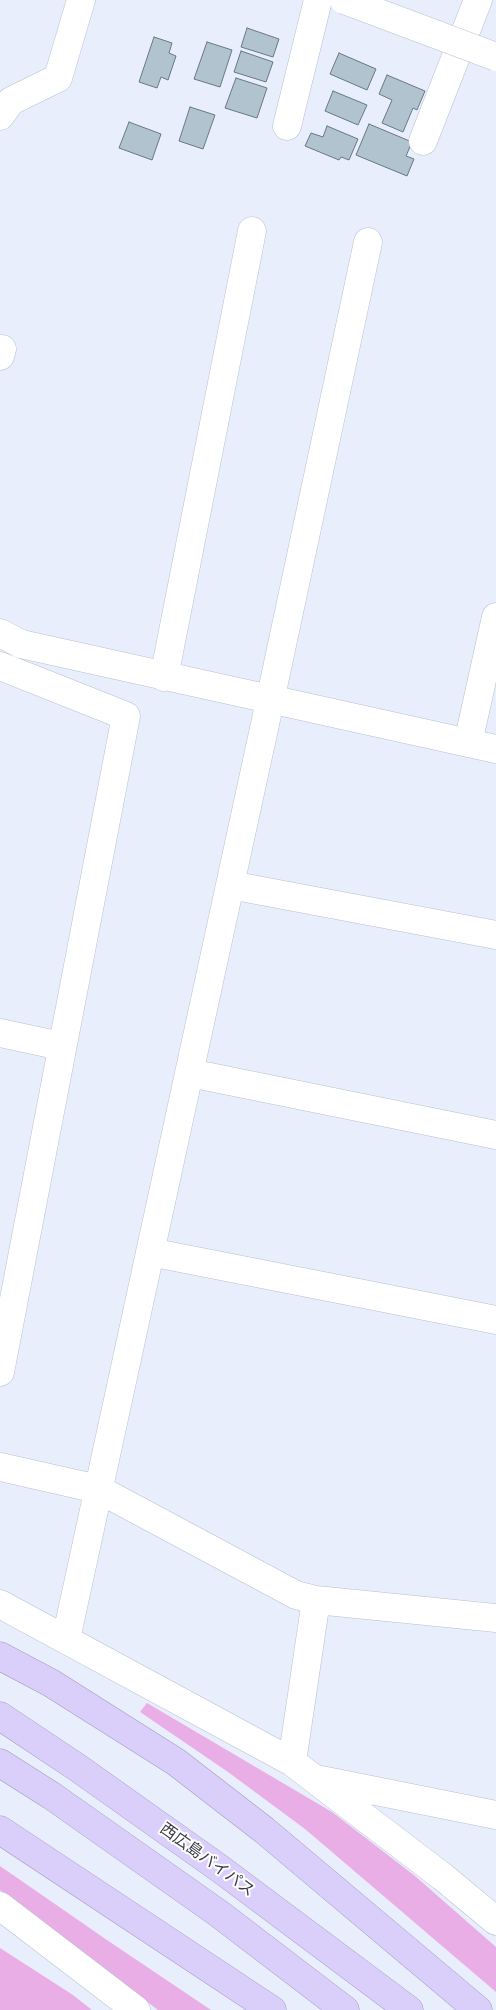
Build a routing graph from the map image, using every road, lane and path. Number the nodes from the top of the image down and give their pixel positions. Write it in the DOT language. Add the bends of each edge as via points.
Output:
graph roads {
  1 [pos="81,0"];
  2 [pos="318,0"];
  3 [pos="344,0"];
  4 [pos="478,0"];
  5 [pos="496,57"];
  6 [pos="0,116"];
  7 [pos="287,126"];
  8 [pos="423,141"];
  9 [pos="252,231"];
  10 [pos="368,242"];
  11 [pos="496,617"];
  12 [pos="0,633"];
  13 [pos="0,666"];
  14 [pos="164,677"];
  15 [pos="270,701"];
  16 [pos="468,743"];
  17 [pos="496,749"];
  18 [pos="230,885"];
  19 [pos="496,935"];
  20 [pos="0,1033"];
  21 [pos="62,1046"];
  22 [pos="190,1073"];
  23 [pos="496,1135"];
  24 [pos="150,1252"];
  25 [pos="496,1320"];
  26 [pos="0,1372"];
  27 [pos="0,1466"];
  28 [pos="98,1489"];
  29 [pos="316,1600"];
  30 [pos="0,1604"];
  31 [pos="496,1618"];
  32 [pos="66,1639"];
  33 [pos="0,1656"];
  34 [pos="0,1716"];
  35 [pos="292,1762"];
  36 [pos="0,1763"];
  37 [pos="316,1778"];
  38 [pos="496,1815"];
  39 [pos="0,1830"];
  40 [pos="0,1906"];
  41 [pos="496,1921"];
  42 [pos="136,2010"];
  43 [pos="272,2010"];
  44 [pos="344,2010"];
  45 [pos="409,2010"];
  46 [pos="478,2010"];
  1 -- 6 [label="street" via="58,78 11,101"];
  2 -- 7 [label="street"];
  3 -- 5 [label="street, bridge"];
  4 -- 8 [label="street"];
  9 -- 14 [label="street"];
  10 -- 15 [label="street"];
  11 -- 16 [label="street"];
  12 -- 14 [label="street" via="21,644"];
  13 -- 21 [label="street" via="126,716"];
  14 -- 15 [label="street"];
  15 -- 16 [label="street"];
  15 -- 18 [label="street"];
  16 -- 17 [label="street"];
  18 -- 19 [label="street"];
  18 -- 22 [label="street"];
  20 -- 21 [label="street"];
  21 -- 26 [label="street"];
  22 -- 23 [label="street"];
  22 -- 24 [label="street"];
  24 -- 25 [label="street"];
  24 -- 28 [label="street"];
  27 -- 28 [label="street"];
  28 -- 29 [label="street" via="296,1595"];
  28 -- 32 [label="street"];
  29 -- 31 [label="street"];
  29 -- 35 [label="street"];
  30 -- 32 [label="street"];
  32 -- 35 [label="street"];
  33 -- 46 [label="highway" via="51,1683 176,1762 271,1836"];
  34 -- 45 [label="highway, 西広島バイパス" via="219,1868"];
  35 -- 37 [label="street"];
  36 -- 44 [label="highway" via="218,1913"];
  37 -- 38 [label="street"];
  37 -- 41 [label="street"];
  39 -- 43 [label="highway"];
  40 -- 42 [label="street"];
}
